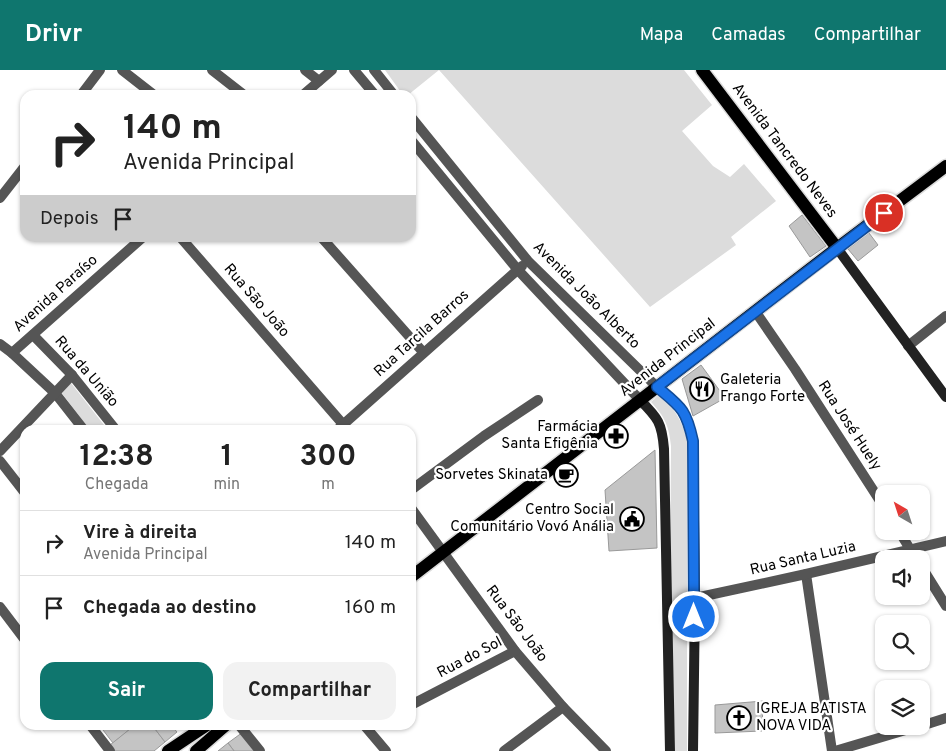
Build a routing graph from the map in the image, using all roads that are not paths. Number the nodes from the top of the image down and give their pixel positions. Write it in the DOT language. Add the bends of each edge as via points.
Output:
graph roads {
  1 [pos="100,70"];
  2 [pos="122,70"];
  3 [pos="212,70"];
  4 [pos="305,70"];
  5 [pos="332,70"];
  6 [pos="354,70"];
  7 [pos="374,70"];
  8 [pos="702,70"];
  9 [pos="319,81"];
  10 [pos="85,90"];
  11 [pos="148,90"];
  12 [pos="238,90"];
  13 [pos="309,90"];
  14 [pos="371,90"];
  15 [pos="390,90"];
  16 [pos="416,122"];
  17 [pos="416,146"];
  18 [pos="946,166"];
  19 [pos="20,172"];
  20 [pos="0,198"];
  21 [pos="138,242"];
  22 [pos="184,242"];
  23 [pos="326,242"];
  24 [pos="837,248"];
  25 [pos="528,261"];
  26 [pos="518,270"];
  27 [pos="755,311"];
  28 [pos="946,316"];
  29 [pos="33,335"];
  30 [pos="0,344"];
  31 [pos="908,346"];
  32 [pos="423,352"];
  33 [pos="12,353"];
  34 [pos="72,375"];
  35 [pos="657,387"];
  36 [pos="55,393"];
  37 [pos="946,397"];
  38 [pos="538,400"];
  39 [pos="640,400"];
  40 [pos="25,425"];
  41 [pos="80,425"];
  42 [pos="112,425"];
  43 [pos="340,425"];
  44 [pos="346,425"];
  45 [pos="20,430"];
  46 [pos="0,451"];
  47 [pos="0,460"];
  48 [pos="20,486"];
  49 [pos="416,486"];
  50 [pos="875,493"];
  51 [pos="416,515"];
  52 [pos="905,540"];
  53 [pos="946,541"];
  54 [pos="911,550"];
  55 [pos="444,551"];
  56 [pos="875,558"];
  57 [pos="416,573"];
  58 [pos="806,574"];
  59 [pos="930,580"];
  60 [pos="695,598"];
  61 [pos="946,606"];
  62 [pos="0,607"];
  63 [pos="20,633"];
  64 [pos="516,651"];
  65 [pos="416,703"];
  66 [pos="563,707"];
  67 [pos="946,718"];
  68 [pos="930,723"];
  69 [pos="94,730"];
  70 [pos="200,730"];
  71 [pos="220,730"];
  72 [pos="242,730"];
  73 [pos="372,730"];
  74 [pos="889,735"];
  75 [pos="110,751"];
  76 [pos="168,751"];
  77 [pos="196,751"];
  78 [pos="260,751"];
  79 [pos="386,751"];
  80 [pos="504,751"];
  81 [pos="606,751"];
  82 [pos="670,751"];
  83 [pos="693,751"];
  84 [pos="833,751"];
  1 -- 10 [label="street"];
  2 -- 11 [label="street"];
  3 -- 12 [label="street"];
  4 -- 9 [label="street"];
  5 -- 9 [label="street"];
  6 -- 14 [label="street"];
  7 -- 15 [label="street"];
  8 -- 24 [label="main road, Avenida Tancredo Neves"];
  9 -- 13 [label="street"];
  16 -- 25 [label="street, Avenida João Alberto"];
  17 -- 26 [label="street, Avenida João Alberto"];
  18 -- 24 [label="main road, Avenida Principal"];
  19 -- 20 [label="street"];
  21 -- 29 [label="street, Avenida Paraíso"];
  22 -- 43 [label="street, Rua São João"];
  23 -- 32 [label="street"];
  24 -- 27 [label="main road, Avenida Principal"];
  24 -- 31 [label="street, Avenida Tancredo Neves"];
  25 -- 26 [label="street, Rua Tarcila Barros"];
  25 -- 35 [label="street, Avenida João Alberto"];
  26 -- 32 [label="street, Rua Tarcila Barros"];
  26 -- 39 [label="street, Avenida João Alberto"];
  27 -- 35 [label="main road, Avenida Principal"];
  27 -- 50 [label="street, Rua José Huely"];
  28 -- 31 [label="street"];
  29 -- 33 [label="street, Avenida Paraíso"];
  29 -- 34 [label="street, Rua da União"];
  30 -- 33 [label="street"];
  31 -- 37 [label="street, Avenida Tancredo Neves"];
  32 -- 44 [label="street, Rua Tarcila Barros"];
  33 -- 36 [label="street"];
  34 -- 36 [label="street"];
  34 -- 42 [label="street, Rua da União"];
  35 -- 39 [label="main road, Avenida Principal"];
  35 -- 60 [label="street, Avenida João Alberto" via="680,406 693,441"];
  36 -- 40 [label="street"];
  36 -- 41 [label="street"];
  38 -- 49 [label="street"];
  39 -- 55 [label="main road, Avenida Principal"];
  39 -- 82 [label="street, Avenida João Alberto" via="659,421 663,434"];
  45 -- 46 [label="street"];
  47 -- 48 [label="street"];
  51 -- 55 [label="street, Rua São João"];
  52 -- 54 [label="street"];
  53 -- 54 [label="street, Rua Santa Luzia"];
  55 -- 57 [label="main road, Avenida Principal"];
  55 -- 64 [label="street, Rua São João"];
  56 -- 58 [label="street, Rua Santa Luzia"];
  58 -- 60 [label="street, Rua Santa Luzia"];
  58 -- 84 [label="street"];
  59 -- 61 [label="street"];
  60 -- 83 [label="street, Avenida João Alberto"];
  62 -- 63 [label="street"];
  64 -- 65 [label="street, Rua do Sol"];
  64 -- 66 [label="street, Rua São João"];
  66 -- 80 [label="street"];
  66 -- 81 [label="street, Rua São João"];
  67 -- 68 [label="street"];
  69 -- 75 [label="street"];
  70 -- 76 [label="main road"];
  71 -- 77 [label="main road"];
  72 -- 78 [label="street"];
  73 -- 79 [label="street"];
  74 -- 84 [label="street"];
}
